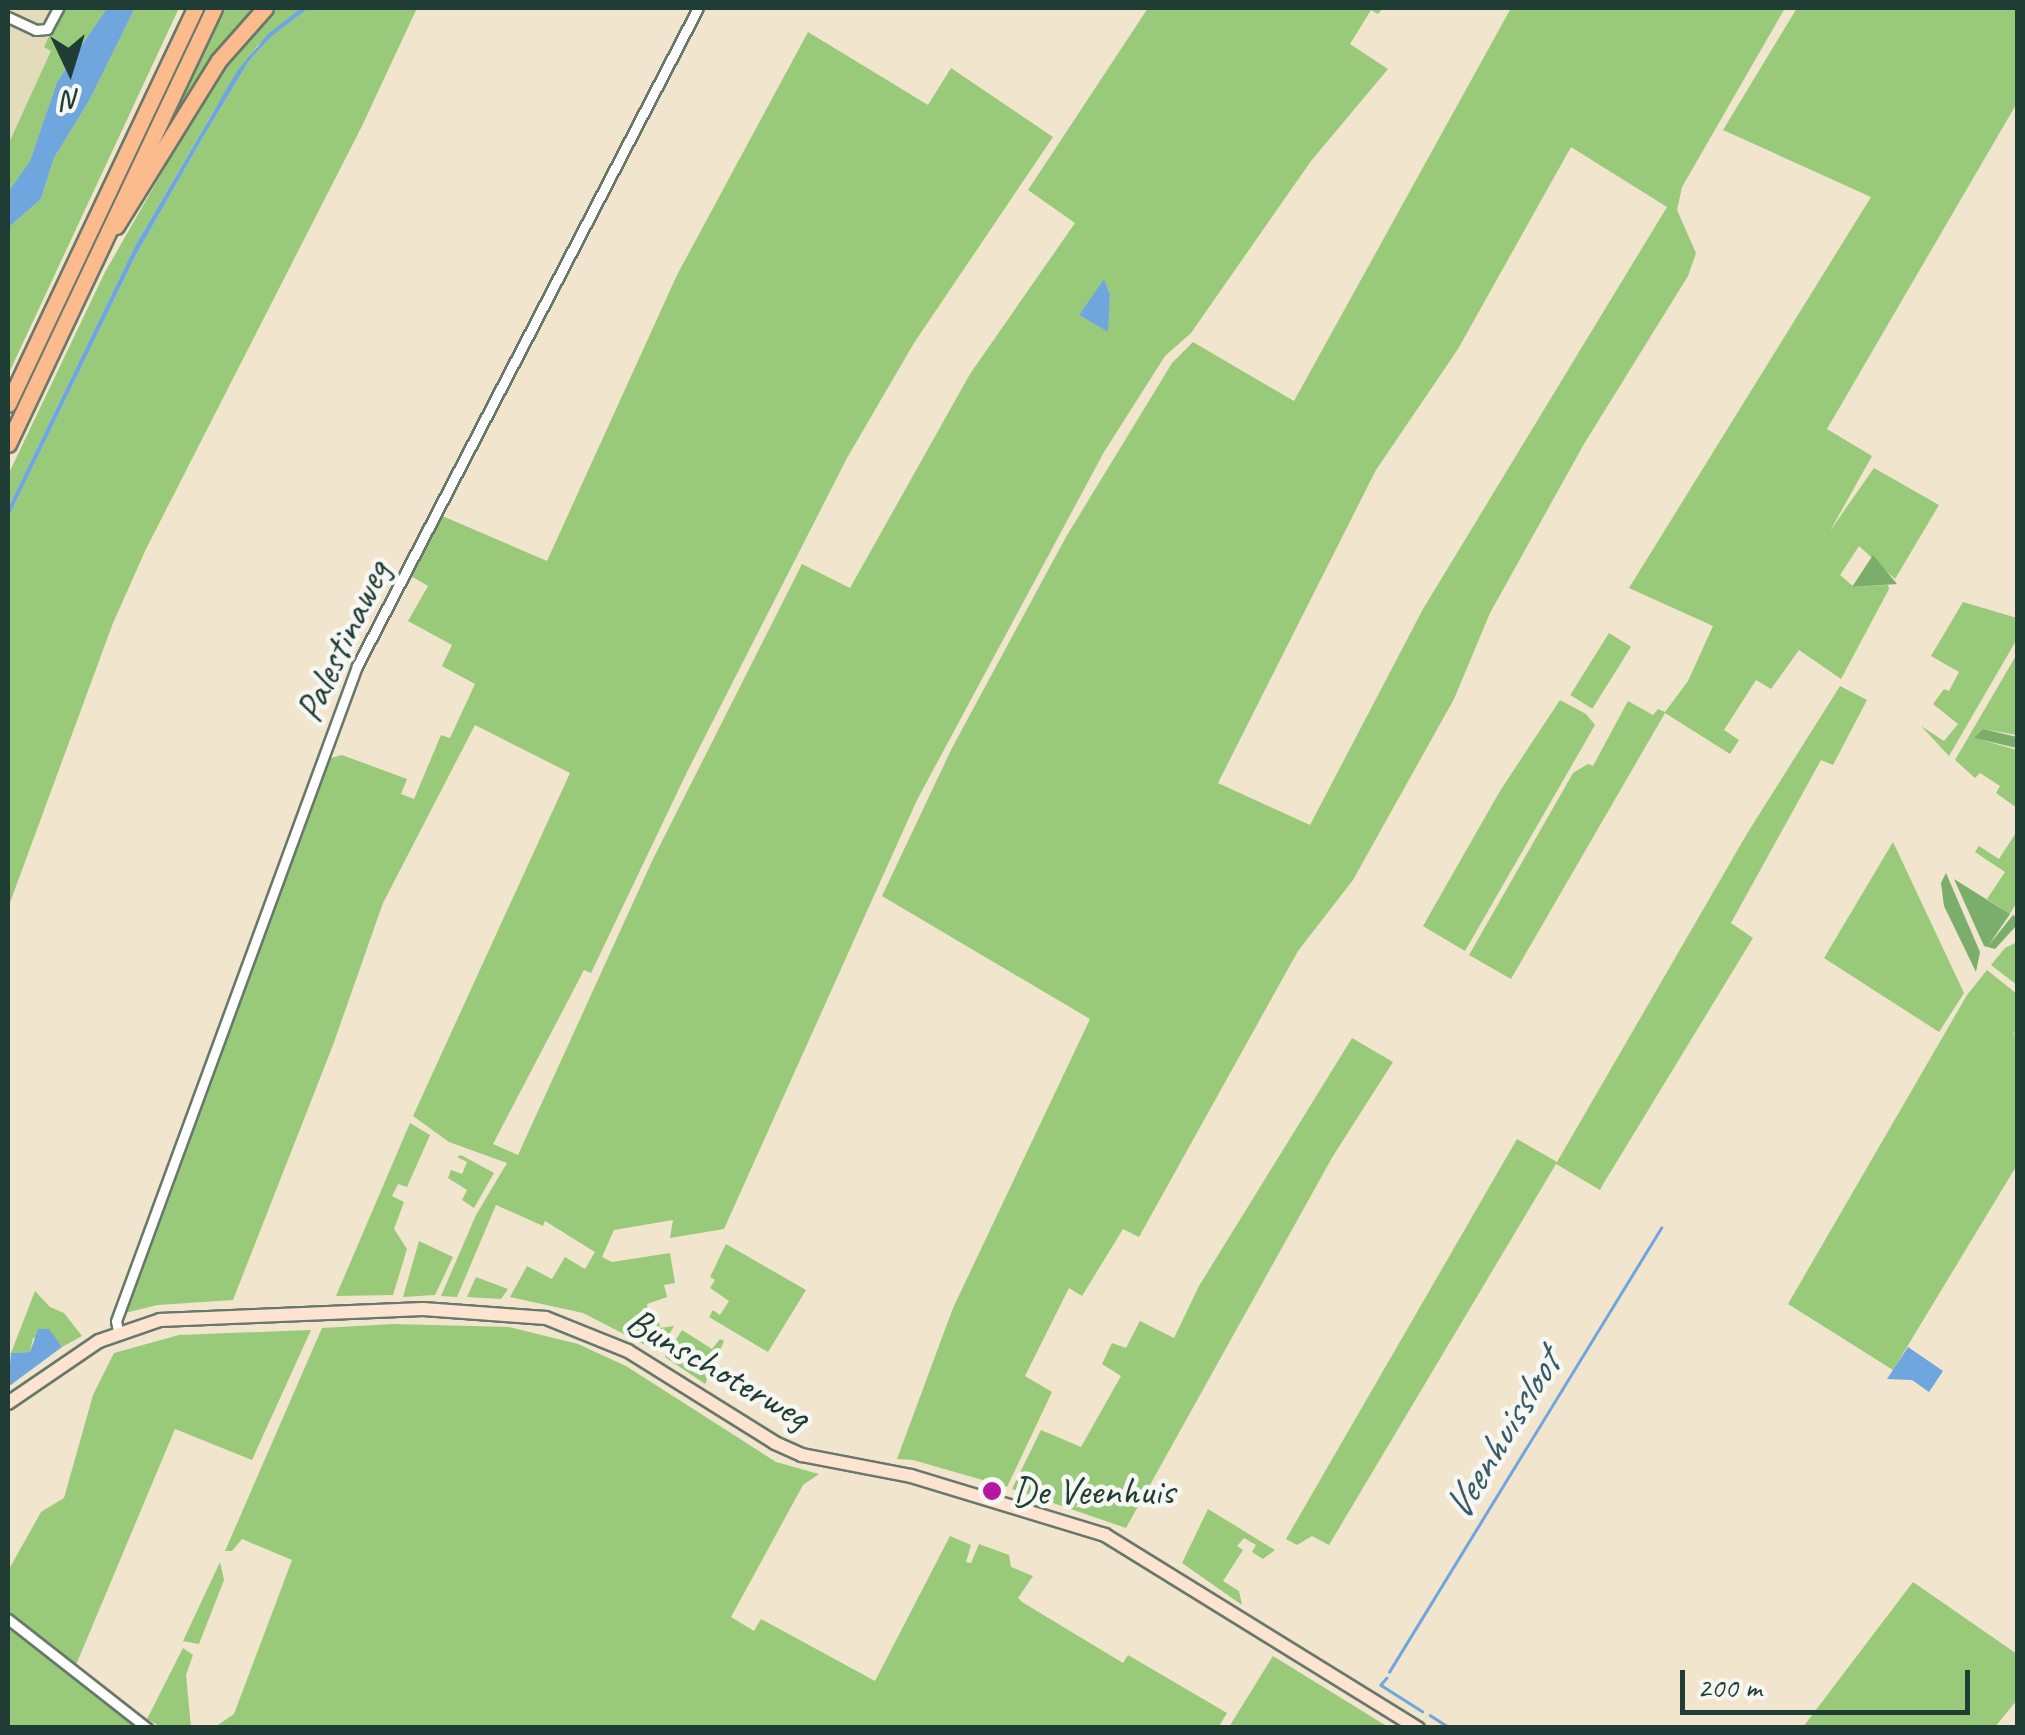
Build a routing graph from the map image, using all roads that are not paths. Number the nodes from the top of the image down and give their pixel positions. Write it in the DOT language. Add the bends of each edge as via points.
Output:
graph roads {
  1 [pos="58,8"];
  2 [pos="195,8"];
  3 [pos="214,8"];
  4 [pos="265,8"];
  5 [pos="698,8"];
  6 [pos="8,17"];
  7 [pos="99,248"];
  8 [pos="8,404"];
  9 [pos="8,444"];
  10 [pos="118,1332"];
  11 [pos="8,1403"];
  12 [pos="8,1619"];
  13 [pos="147,1728"];
  14 [pos="1418,1728"];
  1 -- 6 [label="street" via="47,30"];
  2 -- 8 [label="highway"];
  3 -- 7 [label="highway"];
  4 -- 7 [label="highway" via="219,60"];
  5 -- 10 [label="street, Palestinaweg" via="358,666 116,1322"];
  7 -- 9 [label="highway"];
  10 -- 11 [label="main road, Bunschoterweg"];
  10 -- 14 [label="main road, Bunschoterweg" via="170,1318 408,1309 498,1311 565,1324 628,1351 802,1455 911,1476 1105,1535"];
  12 -- 13 [label="street"];
}
